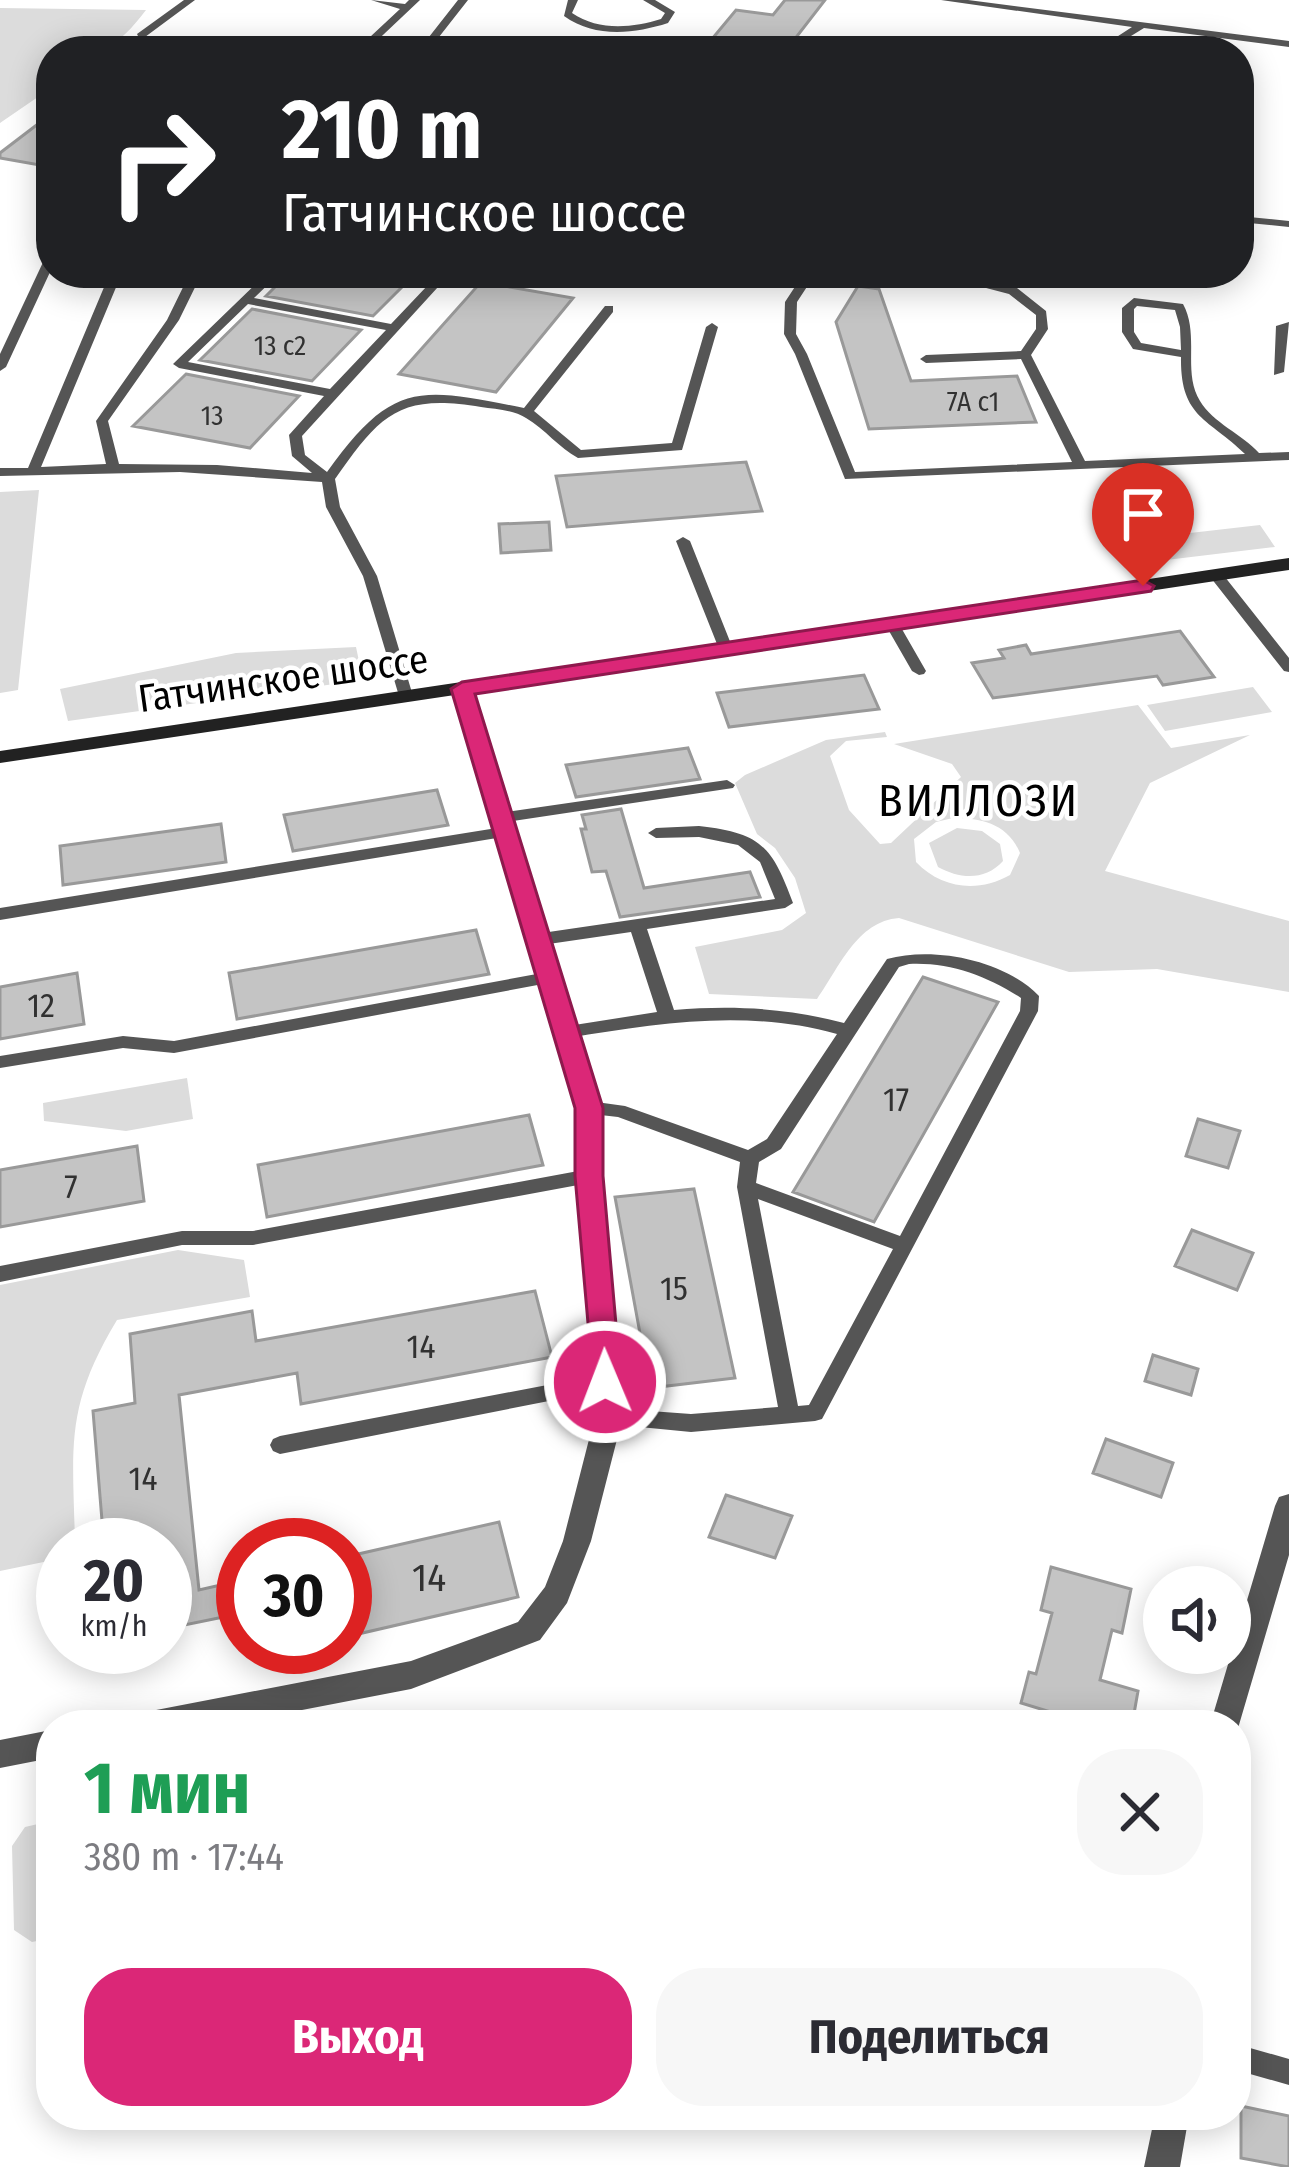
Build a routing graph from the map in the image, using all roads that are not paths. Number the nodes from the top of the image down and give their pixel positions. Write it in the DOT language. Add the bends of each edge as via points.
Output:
graph roads {
  1 [pos="190,0"];
  2 [pos="376,0"];
  3 [pos="463,0"];
  4 [pos="573,0"];
  5 [pos="648,0"];
  6 [pos="946,0"];
  7 [pos="411,4"];
  8 [pos="1142,25"];
  9 [pos="140,36"];
  10 [pos="376,36"];
  11 [pos="435,36"];
  12 [pos="1123,36"];
  13 [pos="1227,36"];
  14 [pos="1254,39"];
  15 [pos="1289,44"];
  16 [pos="1254,220"];
  17 [pos="1289,224"];
  18 [pos="37,288"];
  19 [pos="110,288"];
  20 [pos="189,288"];
  21 [pos="258,288"];
  22 [pos="432,288"];
  23 [pos="801,288"];
  24 [pos="986,288"];
  25 [pos="245,300"];
  26 [pos="608,309"];
  27 [pos="1289,326"];
  28 [pos="395,328"];
  29 [pos="712,328"];
  30 [pos="1185,354"];
  31 [pos="1025,355"];
  32 [pos="926,359"];
  33 [pos="0,367"];
  34 [pos="1278,372"];
  35 [pos="334,394"];
  36 [pos="527,412"];
  37 [pos="1254,456"];
  38 [pos="1289,456"];
  39 [pos="1079,463"];
  40 [pos="112,466"];
  41 [pos="0,472"];
  42 [pos="33,472"];
  43 [pos="328,478"];
  44 [pos="682,541"];
  45 [pos="1289,564"];
  46 [pos="1216,575"];
  47 [pos="892,624"];
  48 [pos="726,649"];
  49 [pos="1289,668"];
  50 [pos="919,671"];
  51 [pos="462,689"];
  52 [pos="406,696"];
  53 [pos="0,757"];
  54 [pos="727,785"];
  55 [pos="501,825"];
  56 [pos="656,833"];
  57 [pos="0,914"];
  58 [pos="637,925"];
  59 [pos="535,940"];
  60 [pos="554,977"];
  61 [pos="667,1016"];
  62 [pos="848,1031"];
  63 [pos="568,1032"];
  64 [pos="0,1063"];
  65 [pos="589,1108"];
  66 [pos="750,1158"];
  67 [pos="589,1176"];
  68 [pos="746,1187"];
  69 [pos="904,1245"];
  70 [pos="0,1274"];
  71 [pos="605,1382"];
  72 [pos="790,1415"];
  73 [pos="609,1416"];
  74 [pos="280,1445"];
  75 [pos="1289,1506"];
  76 [pos="1279,1569"];
  77 [pos="229,1710"];
  78 [pos="1231,1710"];
  79 [pos="36,1747"];
  80 [pos="0,1754"];
  81 [pos="1251,2061"];
  82 [pos="1289,2072"];
  83 [pos="1169,2130"];
  84 [pos="1162,2167"];
  1 -- 9 [label="lane"];
  2 -- 7 [label="lane"];
  3 -- 11 [label="lane"];
  4 -- 5 [label="lane" via="566,14 574,21 630,29 665,21 670,12"];
  6 -- 8 [label="lane"];
  7 -- 10 [label="lane"];
  8 -- 12 [label="lane"];
  8 -- 13 [label="lane"];
  14 -- 15 [label="lane"];
  16 -- 17 [label="lane"];
  18 -- 33 [label="lane"];
  19 -- 42 [label="lane"];
  20 -- 40 [label="lane" via="102,421"];
  21 -- 25 [label="lane"];
  22 -- 28 [label="lane"];
  23 -- 39 [label="lane" via="787,312 789,340 850,476"];
  24 -- 31 [label="lane" via="1031,301 1042,314"];
  25 -- 28 [label="lane"];
  25 -- 35 [label="lane" via="178,364"];
  26 -- 36 [label="lane"];
  27 -- 34 [label="lane" via="1282,326"];
  28 -- 35 [label="lane"];
  29 -- 36 [label="lane" via="677,447 578,454"];
  30 -- 30 [label="lane" via="1179,307 1128,308 1137,346"];
  30 -- 37 [label="lane" via="1192,399"];
  31 -- 32 [label="lane"];
  31 -- 39 [label="lane"];
  35 -- 43 [label="lane" via="295,435 298,456"];
  36 -- 43 [label="lane" via="443,397 397,403 374,417"];
  37 -- 38 [label="lane"];
  37 -- 39 [label="lane"];
  40 -- 42 [label="lane"];
  40 -- 43 [label="lane"];
  41 -- 42 [label="lane"];
  43 -- 52 [label="lane" via="333,507 370,576"];
  44 -- 48 [label="lane"];
  45 -- 46 [label="main road, Гатчинское шоссе"];
  46 -- 47 [label="main road, Гатчинское шоссе"];
  46 -- 49 [label="lane"];
  47 -- 48 [label="main road, Гатчинское шоссе"];
  47 -- 50 [label="lane"];
  48 -- 51 [label="main road, Гатчинское шоссе"];
  51 -- 52 [label="main road, Гатчинское шоссе"];
  51 -- 55 [label="street"];
  52 -- 53 [label="main road, Гатчинское шоссе"];
  54 -- 55 [label="lane"];
  55 -- 57 [label="lane"];
  55 -- 59 [label="street"];
  56 -- 58 [label="lane" via="692,828 757,850 784,903"];
  58 -- 59 [label="lane"];
  58 -- 61 [label="lane"];
  59 -- 60 [label="street"];
  60 -- 63 [label="street"];
  60 -- 64 [label="lane" via="173,1047 123,1042"];
  61 -- 62 [label="lane" via="708,1010"];
  61 -- 63 [label="lane"];
  62 -- 66 [label="lane" via="774,1144"];
  62 -- 69 [label="lane" via="893,963 910,956 1030,996"];
  63 -- 65 [label="street"];
  65 -- 66 [label="lane" via="619,1111"];
  65 -- 67 [label="street"];
  66 -- 68 [label="lane"];
  67 -- 70 [label="lane" via="254,1238 182,1238"];
  67 -- 71 [label="street"];
  68 -- 69 [label="lane"];
  68 -- 72 [label="lane"];
  69 -- 72 [label="lane" via="814,1412"];
  71 -- 73 [label="street"];
  71 -- 74 [label="lane"];
  72 -- 73 [label="lane" via="692,1423"];
  73 -- 77 [label="street" via="577,1541 557,1594 529,1631 411,1675"];
  75 -- 76 [label="street"];
  76 -- 78 [label="street"];
  79 -- 80 [label="street"];
  81 -- 82 [label="lane"];
  83 -- 84 [label="street"];
}
